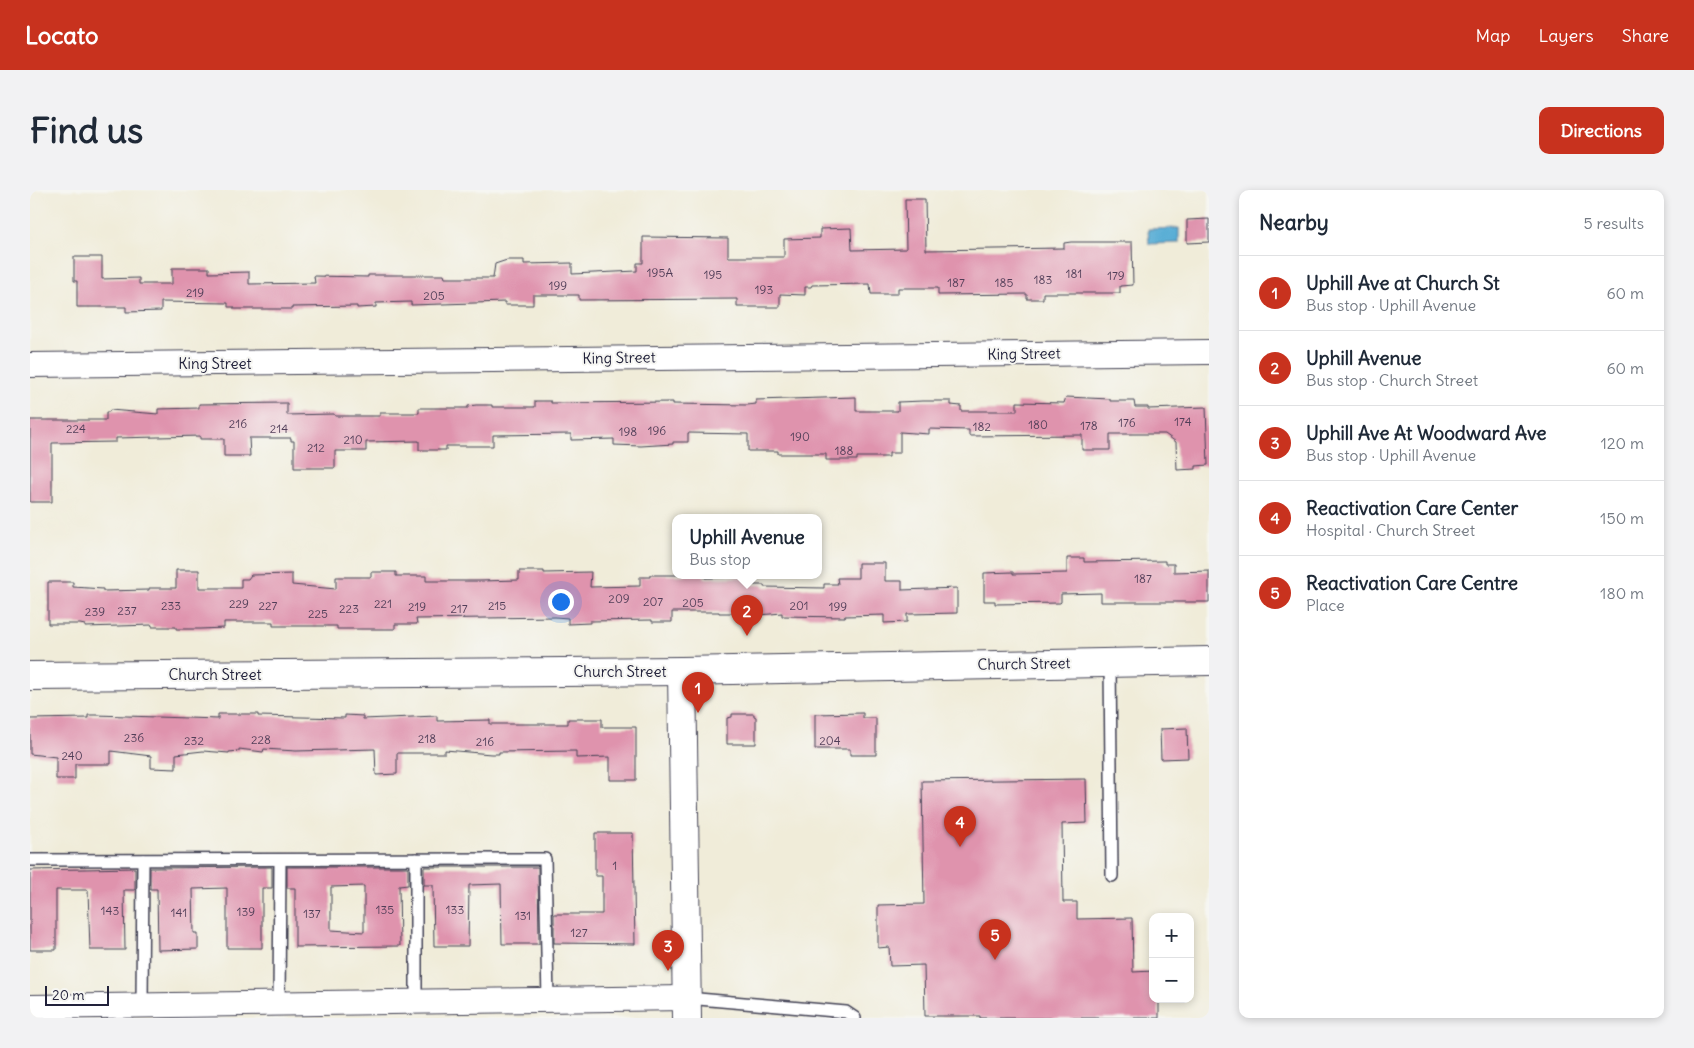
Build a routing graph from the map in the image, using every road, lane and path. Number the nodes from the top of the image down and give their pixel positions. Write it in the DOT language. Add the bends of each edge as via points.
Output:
graph roads {
  1 [pos="1209,352"];
  2 [pos="30,366"];
  3 [pos="1209,661"];
  4 [pos="1110,662"];
  5 [pos="682,671"];
  6 [pos="30,676"];
  7 [pos="416,859"];
  8 [pos="30,860"];
  9 [pos="143,860"];
  10 [pos="280,860"];
  11 [pos="1112,876"];
  12 [pos="548,1000"];
  13 [pos="416,1002"];
  14 [pos="279,1004"];
  15 [pos="142,1005"];
  16 [pos="30,1007"];
  17 [pos="687,1008"];
  18 [pos="808,1009"];
  19 [pos="379,1010"];
  20 [pos="816,1018"];
  21 [pos="855,1018"];
  1 -- 2 [label="street, King Street"];
  3 -- 4 [label="street, Church Street"];
  4 -- 5 [label="street, Church Street"];
  4 -- 11 [label="lane"];
  5 -- 6 [label="street, Church Street"];
  5 -- 17 [label="street"];
  7 -- 10 [label="lane"];
  7 -- 12 [label="lane" via="545,859"];
  7 -- 13 [label="lane"];
  8 -- 9 [label="lane"];
  9 -- 10 [label="lane"];
  9 -- 15 [label="lane"];
  10 -- 14 [label="lane"];
  12 -- 13 [label="street"];
  12 -- 17 [label="street"];
  13 -- 19 [label="street"];
  14 -- 15 [label="street"];
  14 -- 19 [label="street"];
  15 -- 16 [label="street"];
  17 -- 18 [label="lane"];
  18 -- 20 [label="lane"];
  18 -- 21 [label="lane" via="846,1012"];
}
